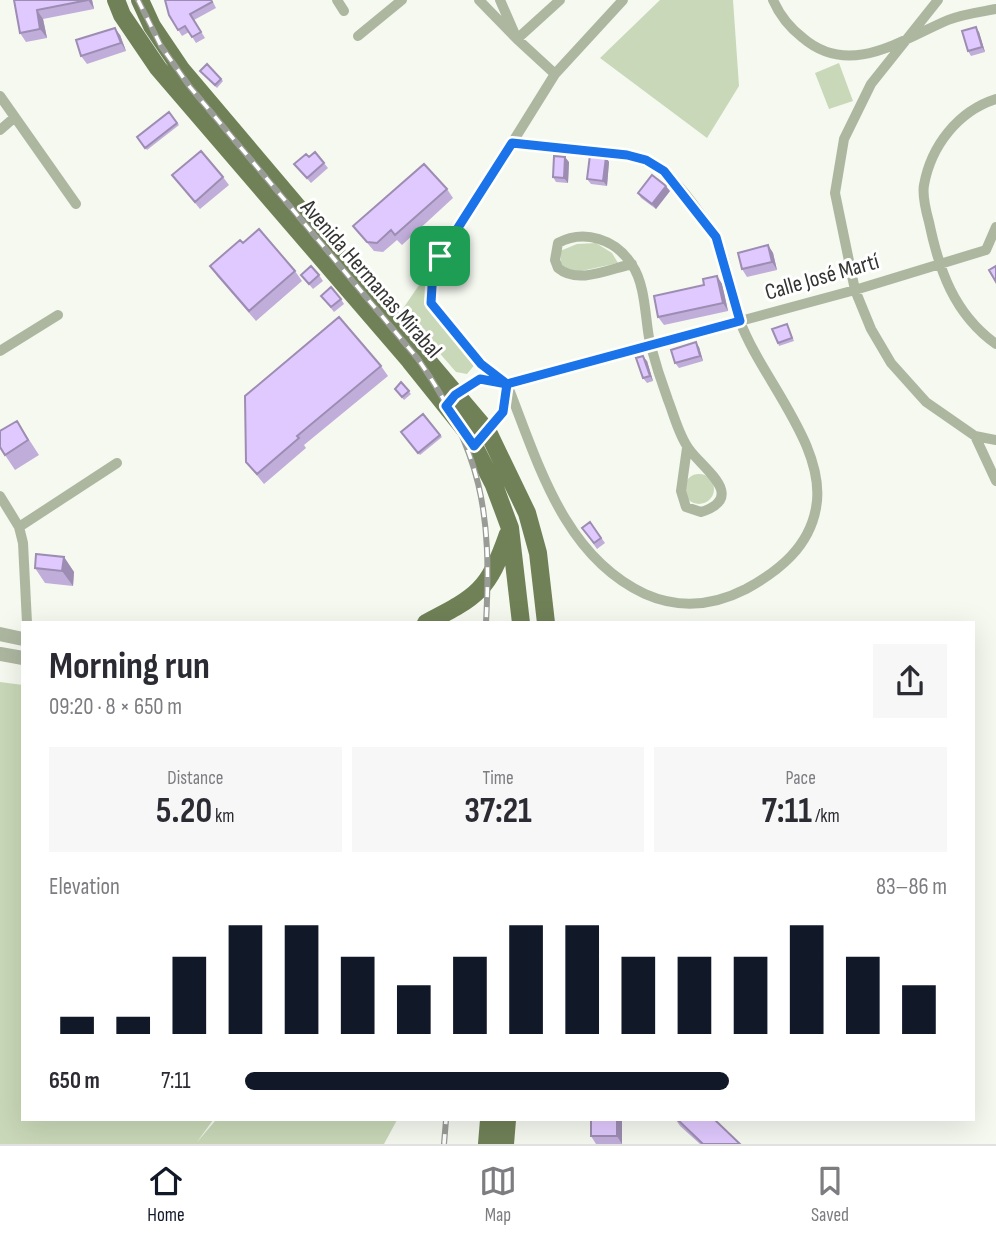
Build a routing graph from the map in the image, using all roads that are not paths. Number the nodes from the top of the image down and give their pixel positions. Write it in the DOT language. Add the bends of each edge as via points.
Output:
graph roads {
  1 [pos="116,0"];
  2 [pos="140,0"];
  3 [pos="337,0"];
  4 [pos="402,0"];
  5 [pos="479,0"];
  6 [pos="500,0"];
  7 [pos="560,0"];
  8 [pos="623,0"];
  9 [pos="774,0"];
  10 [pos="938,0"];
  11 [pos="996,9"];
  12 [pos="344,11"];
  13 [pos="358,36"];
  14 [pos="909,37"];
  15 [pos="516,39"];
  16 [pos="555,74"];
  17 [pos="0,96"];
  18 [pos="996,99"];
  19 [pos="15,117"];
  20 [pos="0,130"];
  21 [pos="512,143"];
  22 [pos="76,204"];
  23 [pos="996,227"];
  24 [pos="991,252"];
  25 [pos="632,264"];
  26 [pos="938,265"];
  27 [pos="855,290"];
  28 [pos="58,315"];
  29 [pos="740,321"];
  30 [pos="650,344"];
  31 [pos="996,344"];
  32 [pos="0,351"];
  33 [pos="507,384"];
  34 [pos="451,401"];
  35 [pos="488,432"];
  36 [pos="975,436"];
  37 [pos="996,440"];
  38 [pos="474,446"];
  39 [pos="687,448"];
  40 [pos="117,463"];
  41 [pos="996,481"];
  42 [pos="0,496"];
  43 [pos="19,527"];
  44 [pos="510,527"];
  45 [pos="27,621"];
  46 [pos="430,621"];
  47 [pos="521,621"];
  48 [pos="545,621"];
  49 [pos="0,634"];
  50 [pos="21,639"];
  51 [pos="0,654"];
  52 [pos="21,658"];
  53 [pos="489,1121"];
  54 [pos="506,1121"];
  55 [pos="487,1144"];
  56 [pos="505,1144"];
  1 -- 34 [label="main road, Avenida Hermanas Mirabal" via="158,68"];
  2 -- 34 [label="main road, Avenida Hermanas Mirabal" via="181,69"];
  3 -- 12 [label="street"];
  4 -- 13 [label="street"];
  5 -- 15 [label="street"];
  6 -- 15 [label="street"];
  7 -- 15 [label="street"];
  8 -- 16 [label="street"];
  9 -- 14 [label="street" via="795,32 813,47 835,55 861,57"];
  10 -- 14 [label="street"];
  11 -- 14 [label="street" via="952,19"];
  14 -- 27 [label="street" via="872,84 844,139 835,193"];
  15 -- 16 [label="street"];
  16 -- 21 [label="street"];
  17 -- 19 [label="street"];
  18 -- 26 [label="street" via="964,115 938,144 923,187"];
  19 -- 20 [label="street"];
  19 -- 22 [label="street"];
  21 -- 29 [label="street" via="627,155 664,171 716,237"];
  21 -- 33 [label="street" via="440,256 430,288 431,303 481,364"];
  23 -- 24 [label="street"];
  24 -- 26 [label="street, Calle José Martí"];
  25 -- 25 [label="street" via="597,237 569,237 558,243 555,251 558,268 576,277"];
  25 -- 30 [label="street"];
  26 -- 27 [label="street, Calle José Martí"];
  26 -- 31 [label="street" via="959,308 976,330"];
  27 -- 29 [label="street, Calle José Martí"];
  27 -- 36 [label="street" via="891,363 926,402"];
  28 -- 32 [label="street"];
  29 -- 30 [label="street, Calle José Martí"];
  29 -- 33 [label="street" via="803,441 818,481 816,509 796,551 783,566 729,597 704,603 666,603 638,590 590,555 545,480"];
  30 -- 33 [label="street, Calle José Martí"];
  30 -- 39 [label="street"];
  33 -- 34 [label="street, Calle José Martí" via="480,379"];
  33 -- 35 [label="street" via="503,412"];
  34 -- 35 [label="main road, Avenida Hermanas Mirabal"];
  34 -- 38 [label="main road, Avenida Hermanas Mirabal"];
  35 -- 38 [label="street"];
  35 -- 48 [label="main road, Avenida Hermanas Mirabal" via="527,513 538,553"];
  36 -- 37 [label="street"];
  36 -- 41 [label="street"];
  38 -- 44 [label="main road, Avenida Hermanas Mirabal"];
  39 -- 39 [label="street" via="681,491 686,507 701,512 717,503 721,490 716,477"];
  40 -- 43 [label="street"];
  42 -- 43 [label="street"];
  43 -- 45 [label="street"];
  44 -- 46 [label="main road" via="491,579"];
  44 -- 47 [label="main road, Avenida Hermanas Mirabal"];
  49 -- 50 [label="street"];
  51 -- 52 [label="street"];
  53 -- 55 [label="main road"];
  54 -- 56 [label="main road"];
}
